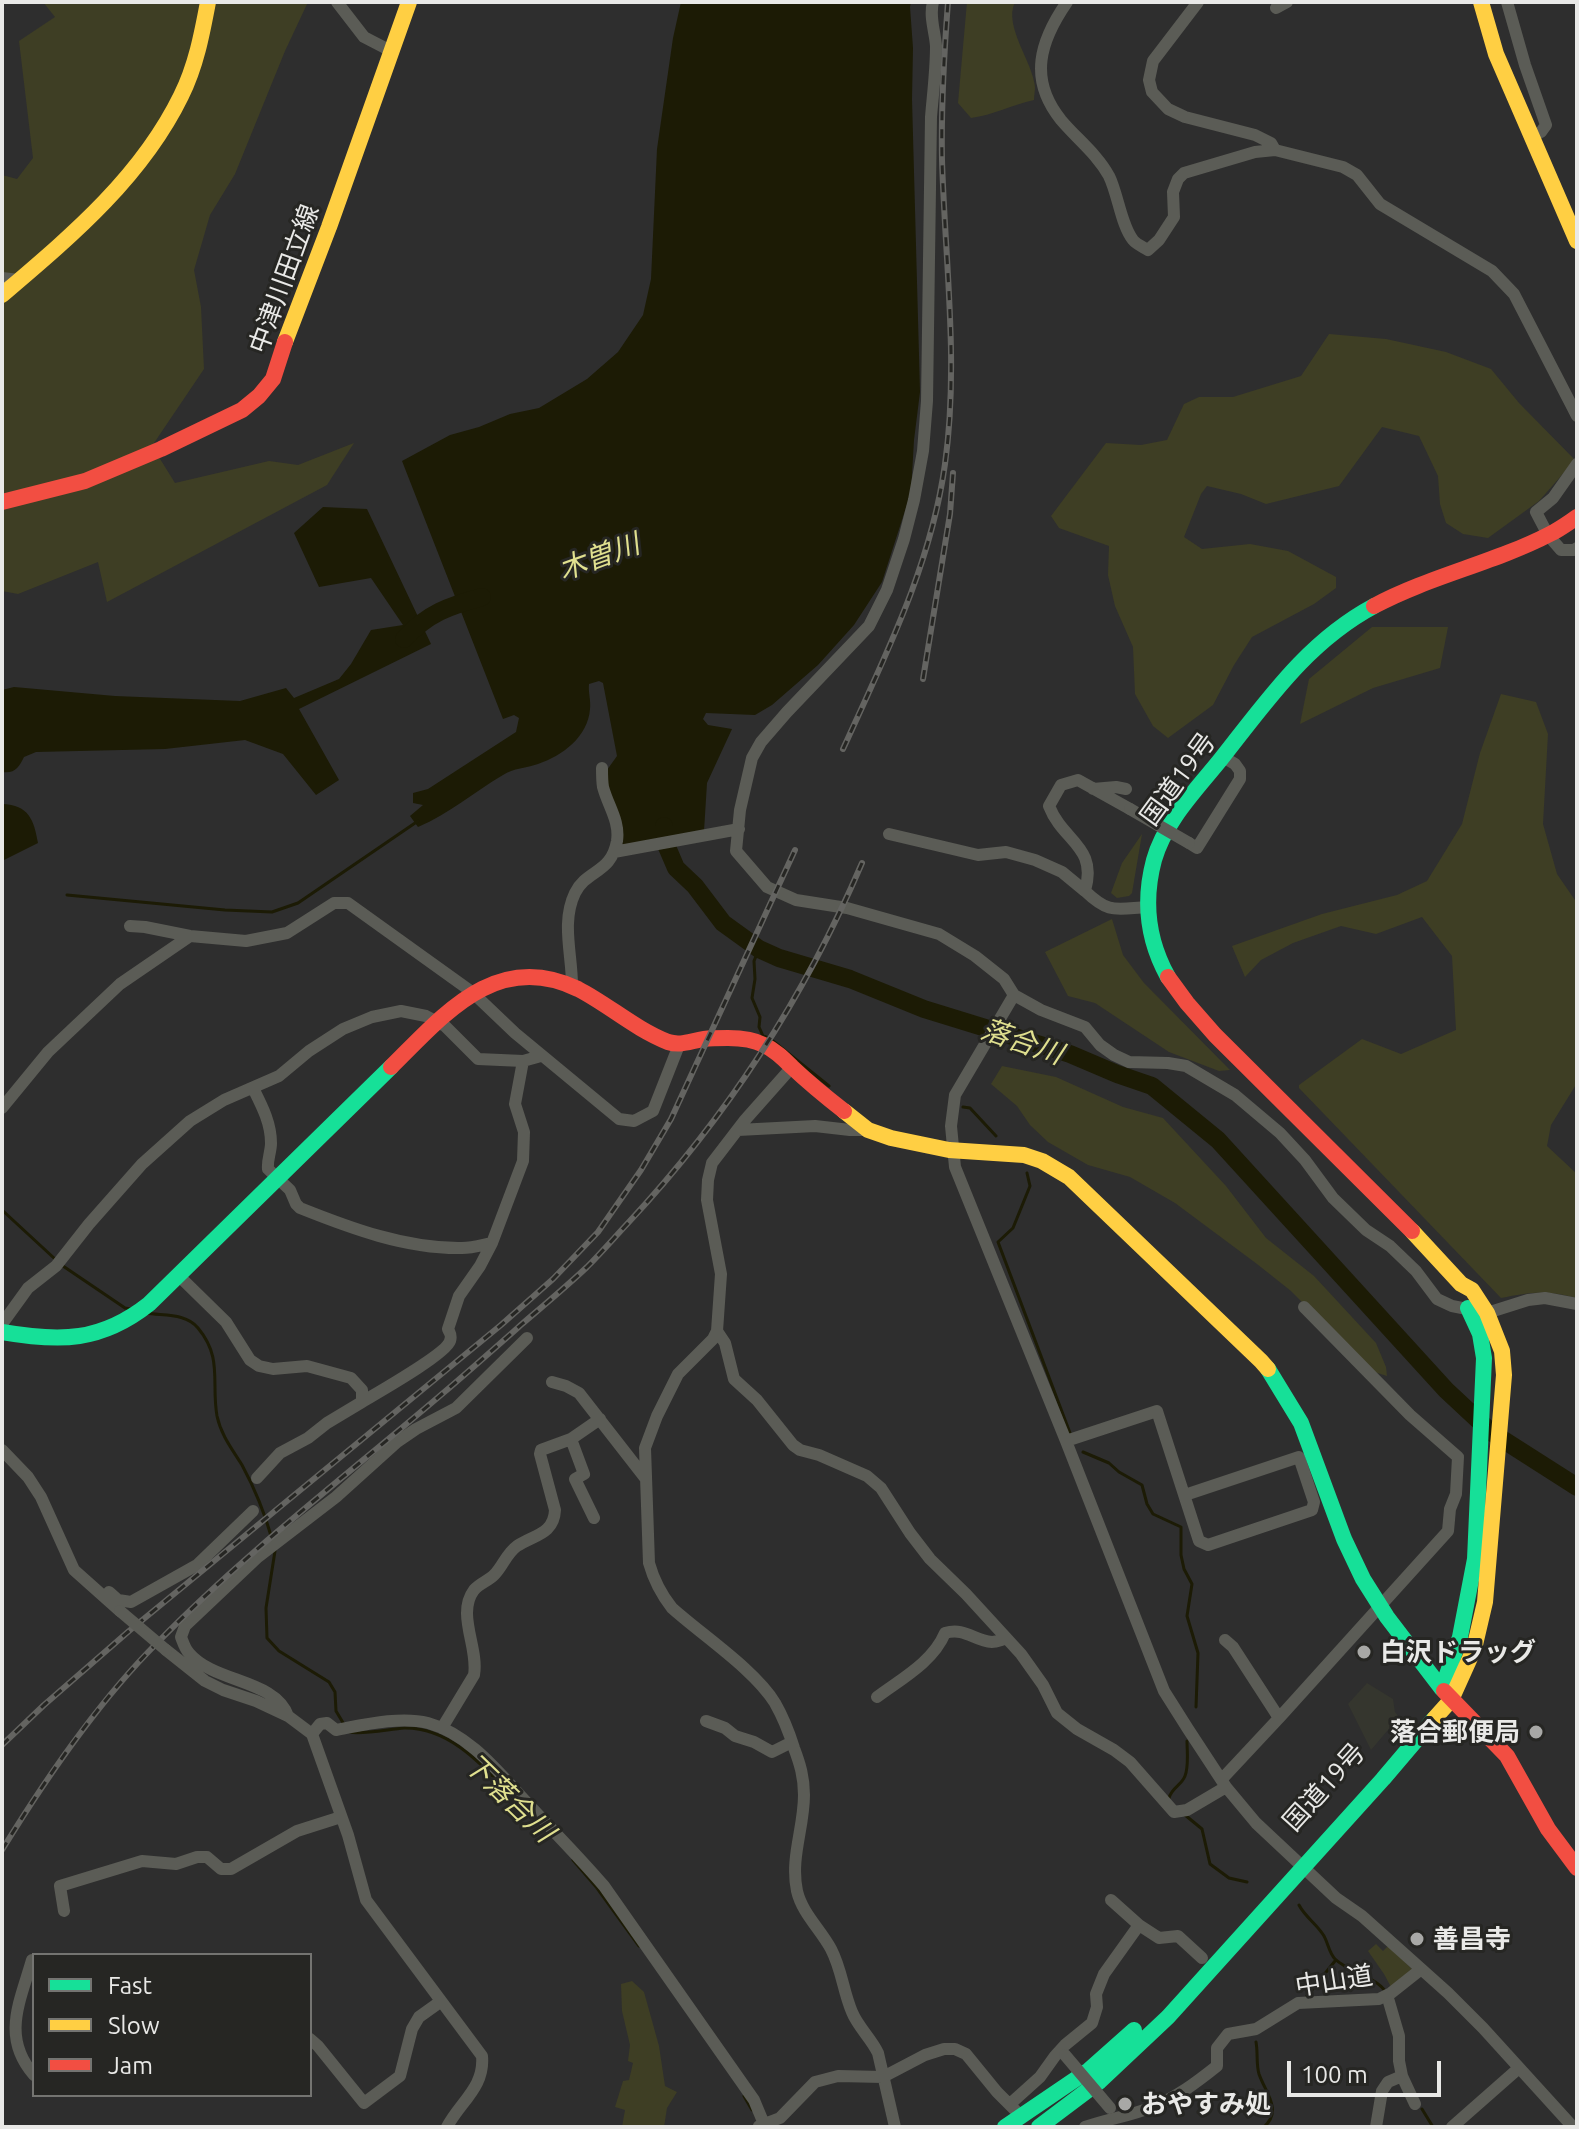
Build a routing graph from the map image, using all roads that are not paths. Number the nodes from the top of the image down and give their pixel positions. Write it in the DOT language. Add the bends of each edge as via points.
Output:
graph roads {
  1 [pos="208,2"];
  2 [pos="337,2"];
  3 [pos="409,2"];
  4 [pos="933,2"];
  5 [pos="1067,2"];
  6 [pos="1198,2"];
  7 [pos="1481,2"];
  8 [pos="1507,2"];
  9 [pos="391,51"];
  10 [pos="1531,137"];
  11 [pos="1275,150"];
  12 [pos="1577,241"];
  13 [pos="10,279"];
  14 [pos="2,295"];
  15 [pos="1577,416"];
  16 [pos="1577,464"];
  17 [pos="2,502"];
  18 [pos="1577,517"];
  19 [pos="1548,535"];
  20 [pos="1577,548"];
  21 [pos="1223,757"];
  22 [pos="602,768"];
  23 [pos="1093,789"];
  24 [pos="1126,789"];
  25 [pos="739,829"];
  26 [pos="889,834"];
  27 [pos="614,852"];
  28 [pos="1085,891"];
  29 [pos="1147,907"];
  30 [pos="130,926"];
  31 [pos="190,936"];
  32 [pos="572,985"];
  33 [pos="472,992"];
  34 [pos="1011,999"];
  35 [pos="436,1021"];
  36 [pos="679,1045"];
  37 [pos="541,1056"];
  38 [pos="523,1061"];
  39 [pos="792,1067"];
  40 [pos="253,1088"];
  41 [pos="2,1108"];
  42 [pos="738,1130"];
  43 [pos="868,1130"];
  44 [pos="953,1150"];
  45 [pos="277,1177"];
  46 [pos="492,1243"];
  47 [pos="178,1275"];
  48 [pos="1461,1284"];
  49 [pos="1577,1304"];
  50 [pos="1304,1307"];
  51 [pos="1469,1310"];
  52 [pos="1487,1313"];
  53 [pos="2,1324"];
  54 [pos="717,1331"];
  55 [pos="2,1332"];
  56 [pos="527,1338"];
  57 [pos="552,1382"];
  58 [pos="362,1402"];
  59 [pos="600,1419"];
  60 [pos="571,1439"];
  61 [pos="1066,1441"];
  62 [pos="2,1450"];
  63 [pos="257,1478"];
  64 [pos="646,1479"];
  65 [pos="1185,1495"];
  66 [pos="253,1511"];
  67 [pos="594,1518"];
  68 [pos="92,1588"];
  69 [pos="1380,1606"];
  70 [pos="1005,1639"];
  71 [pos="1225,1640"];
  72 [pos="1446,1694"];
  73 [pos="877,1697"];
  74 [pos="288,1716"];
  75 [pos="1279,1718"];
  76 [pos="706,1721"];
  77 [pos="442,1728"];
  78 [pos="312,1734"];
  79 [pos="792,1742"];
  80 [pos="1224,1783"];
  81 [pos="341,1817"];
  82 [pos="1297,1862"];
  83 [pos="1577,1868"];
  84 [pos="1111,1900"];
  85 [pos="64,1911"];
  86 [pos="1139,1925"];
  87 [pos="1202,1958"];
  88 [pos="32,1960"];
  89 [pos="1420,1970"];
  90 [pos="1387,1995"];
  91 [pos="440,2002"];
  92 [pos="312,2041"];
  93 [pos="1063,2053"];
  94 [pos="1519,2068"];
  95 [pos="32,2072"];
  96 [pos="1402,2076"];
  97 [pos="883,2077"];
  98 [pos="1010,2104"];
  99 [pos="1415,2104"];
  100 [pos="1022,2117"];
  101 [pos="1117,2117"];
  102 [pos="761,2126"];
  103 [pos="447,2127"];
  104 [pos="895,2127"];
  105 [pos="1005,2127"];
  106 [pos="1039,2127"];
  107 [pos="1085,2127"];
  108 [pos="1376,2127"];
  109 [pos="1452,2127"];
  110 [pos="1573,2127"];
  1 -- 13 [label="main road" via="190,75 154,145 102,207"];
  2 -- 9 [label="street" via="364,37"];
  3 -- 9 [label="main road, 中津川田立線"];
  4 -- 25 [label="street" via="927,401 914,500 887,590 869,626 787,712 752,758"];
  5 -- 11 [label="street" via="1042,52 1044,90 1107,173 1137,243 1148,250 1159,240 1174,217 1173,192 1184,173"];
  6 -- 11 [label="street" via="1153,61 1152,92 1168,109 1255,135"];
  7 -- 10 [label="main road"];
  8 -- 10 [label="street" via="1546,125"];
  9 -- 17 [label="main road, 中津川田立線" via="273,379 259,396 242,410 85,481"];
  10 -- 12 [label="main road"];
  11 -- 15 [label="street" via="1343,167 1357,175 1380,204 1492,271 1514,294"];
  13 -- 14 [label="main road"];
  16 -- 19 [label="street" via="1536,512"];
  18 -- 19 [label="main road, 国道19号"];
  19 -- 20 [label="street" via="1561,550"];
  19 -- 21 [label="main road, 国道19号" via="1386,600 1339,626 1278,684"];
  21 -- 23 [label="street, bridge" via="1235,764 1240,779 1197,848"];
  21 -- 29 [label="main road, 国道19号" via="1170,824 1154,855"];
  22 -- 27 [label="street" via="617,826"];
  23 -- 24 [label="street"];
  23 -- 28 [label="street" via="1078,780 1061,785 1049,806 1054,820 1084,853 1089,877"];
  25 -- 27 [label="street"];
  25 -- 34 [label="street" via="736,851 767,887 796,900 847,908 939,934 1004,979"];
  26 -- 28 [label="street" via="978,855 1006,852 1035,860 1062,872"];
  27 -- 32 [label="street" via="574,894 568,916"];
  28 -- 29 [label="street" via="1112,910"];
  29 -- 48 [label="main road, 国道19号" via="1162,968 1195,1012"];
  30 -- 31 [label="street"];
  31 -- 33 [label="street" via="246,941 287,933 334,903 348,903"];
  31 -- 41 [label="street" via="120,984 48,1052"];
  32 -- 33 [label="main road" via="529,977"];
  32 -- 36 [label="main road" via="633,1024"];
  33 -- 35 [label="main road"];
  33 -- 37 [label="street"];
  34 -- 44 [label="street" via="955,1095"];
  34 -- 51 [label="street" via="1085,1027 1100,1045 1129,1062 1186,1066 1235,1095 1280,1133 1333,1198 1416,1271 1437,1299"];
  35 -- 38 [label="street" via="478,1059"];
  35 -- 40 [label="street" via="401,1011 372,1017 343,1029 279,1076"];
  35 -- 45 [label="main road"];
  36 -- 37 [label="street" via="653,1111 634,1121 619,1119"];
  36 -- 39 [label="main road" via="740,1038 769,1047"];
  37 -- 38 [label="street"];
  38 -- 46 [label="street" via="515,1104 524,1132 523,1161"];
  39 -- 42 [label="street"];
  39 -- 43 [label="main road"];
  40 -- 45 [label="street" via="267,1115 268,1169"];
  40 -- 53 [label="street" via="190,1121 141,1165 59,1262 28,1288"];
  42 -- 43 [label="street"];
  42 -- 54 [label="street" via="712,1163 708,1180 721,1274"];
  43 -- 44 [label="main road"];
  44 -- 61 [label="street" via="956,1171"];
  44 -- 69 [label="main road" via="1024,1154 1069,1177 1261,1361 1302,1425 1344,1540"];
  45 -- 46 [label="street" via="300,1208 352,1229 416,1244 462,1248"];
  45 -- 47 [label="main road"];
  46 -- 58 [label="street" via="459,1296 445,1349"];
  47 -- 55 [label="main road" via="126,1322 98,1333 36,1339"];
  47 -- 58 [label="street" via="226,1322 250,1360 273,1369 307,1366 338,1373 362,1390"];
  48 -- 51 [label="main road, 国道19号"];
  48 -- 52 [label="main road, 国道19号" via="1472,1290"];
  49 -- 52 [label="street" via="1536,1299"];
  50 -- 69 [label="street" via="1458,1457 1448,1531"];
  51 -- 52 [label="street"];
  51 -- 72 [label="main road, 国道19号" via="1484,1358 1475,1559"];
  52 -- 72 [label="main road, 国道19号" via="1502,1351 1505,1390 1485,1602 1474,1649"];
  54 -- 64 [label="street" via="678,1374 657,1416 645,1448"];
  54 -- 70 [label="street" via="734,1379 793,1445 867,1476 881,1488 930,1559"];
  56 -- 74 [label="street" via="456,1408 397,1442 345,1490 268,1548 185,1626 181,1637 197,1661 265,1691"];
  57 -- 59 [label="street" via="579,1393"];
  58 -- 63 [label="street" via="280,1453"];
  59 -- 60 [label="street"];
  59 -- 64 [label="street"];
  60 -- 67 [label="street" via="584,1474 575,1479"];
  60 -- 77 [label="street" via="540,1454 555,1510 551,1526 517,1546 493,1577 472,1592 468,1618 474,1675"];
  61 -- 65 [label="street" via="1157,1411"];
  61 -- 80 [label="street" via="1164,1691"];
  62 -- 68 [label="street" via="28,1477 69,1562"];
  64 -- 79 [label="street" via="649,1563 661,1594 756,1680 774,1701"];
  65 -- 65 [label="street" via="1199,1541 1208,1545 1312,1510 1314,1502 1299,1457"];
  66 -- 68 [label="street" via="197,1565 131,1602 118,1600 103,1586"];
  68 -- 74 [label="street, bridge" via="205,1681"];
  69 -- 72 [label="main road"];
  69 -- 75 [label="street"];
  70 -- 73 [label="street" via="991,1642 966,1633 945,1633 931,1655"];
  70 -- 80 [label="street" via="1043,1685 1057,1713 1130,1762 1170,1810 1181,1811"];
  71 -- 75 [label="street"];
  72 -- 82 [label="main road, 国道19号" via="1383,1779"];
  72 -- 83 [label="main road" via="1507,1756"];
  74 -- 78 [label="street"];
  75 -- 80 [label="street"];
  76 -- 79 [label="street" via="772,1752"];
  77 -- 78 [label="street" via="424,1722 380,1722 336,1730 327,1723"];
  77 -- 102 [label="street" via="482,1756 604,1886 754,2100"];
  78 -- 81 [label="street"];
  79 -- 97 [label="street" via="804,1774 804,1817 795,1851 798,1893 831,1949 853,2016 878,2053"];
  80 -- 82 [label="street"];
  81 -- 85 [label="street" via="297,1831 231,1869 221,1869 207,1857 176,1864 142,1861 60,1886"];
  81 -- 91 [label="street" via="366,1900"];
  82 -- 87 [label="main road, 国道19号"];
  82 -- 89 [label="street"];
  82 -- 106 [label="main road, 国道19号" via="1158,2026 1100,2081"];
  84 -- 86 [label="street"];
  86 -- 87 [label="street" via="1159,1938 1178,1936"];
  86 -- 93 [label="street" via="1099,1984 1092,2023"];
  87 -- 100 [label="main road, 国道19号" via="1089,2070"];
  88 -- 95 [label="street" via="15,2028 16,2046"];
  89 -- 90 [label="street, 中山道"];
  89 -- 94 [label="street"];
  90 -- 96 [label="street" via="1399,2036"];
  90 -- 101 [label="street, 中山道" via="1298,2003 1256,2029 1228,2034 1217,2048 1217,2066 1201,2080 1160,2104"];
  91 -- 92 [label="street" via="412,2029 400,2076 364,2103"];
  91 -- 103 [label="street" via="482,2056 483,2069"];
  93 -- 98 [label="street"];
  93 -- 101 [label="street, bridge"];
  94 -- 109 [label="street"];
  94 -- 110 [label="street"];
  96 -- 99 [label="street"];
  96 -- 108 [label="street" via="1382,2091"];
  97 -- 98 [label="street" via="925,2055 955,2049 966,2054"];
  97 -- 102 [label="street" via="838,2076 815,2082 780,2118"];
  97 -- 104 [label="street"];
  98 -- 100 [label="street"];
  100 -- 105 [label="main road, 国道19号"];
  101 -- 107 [label="street"];
}
